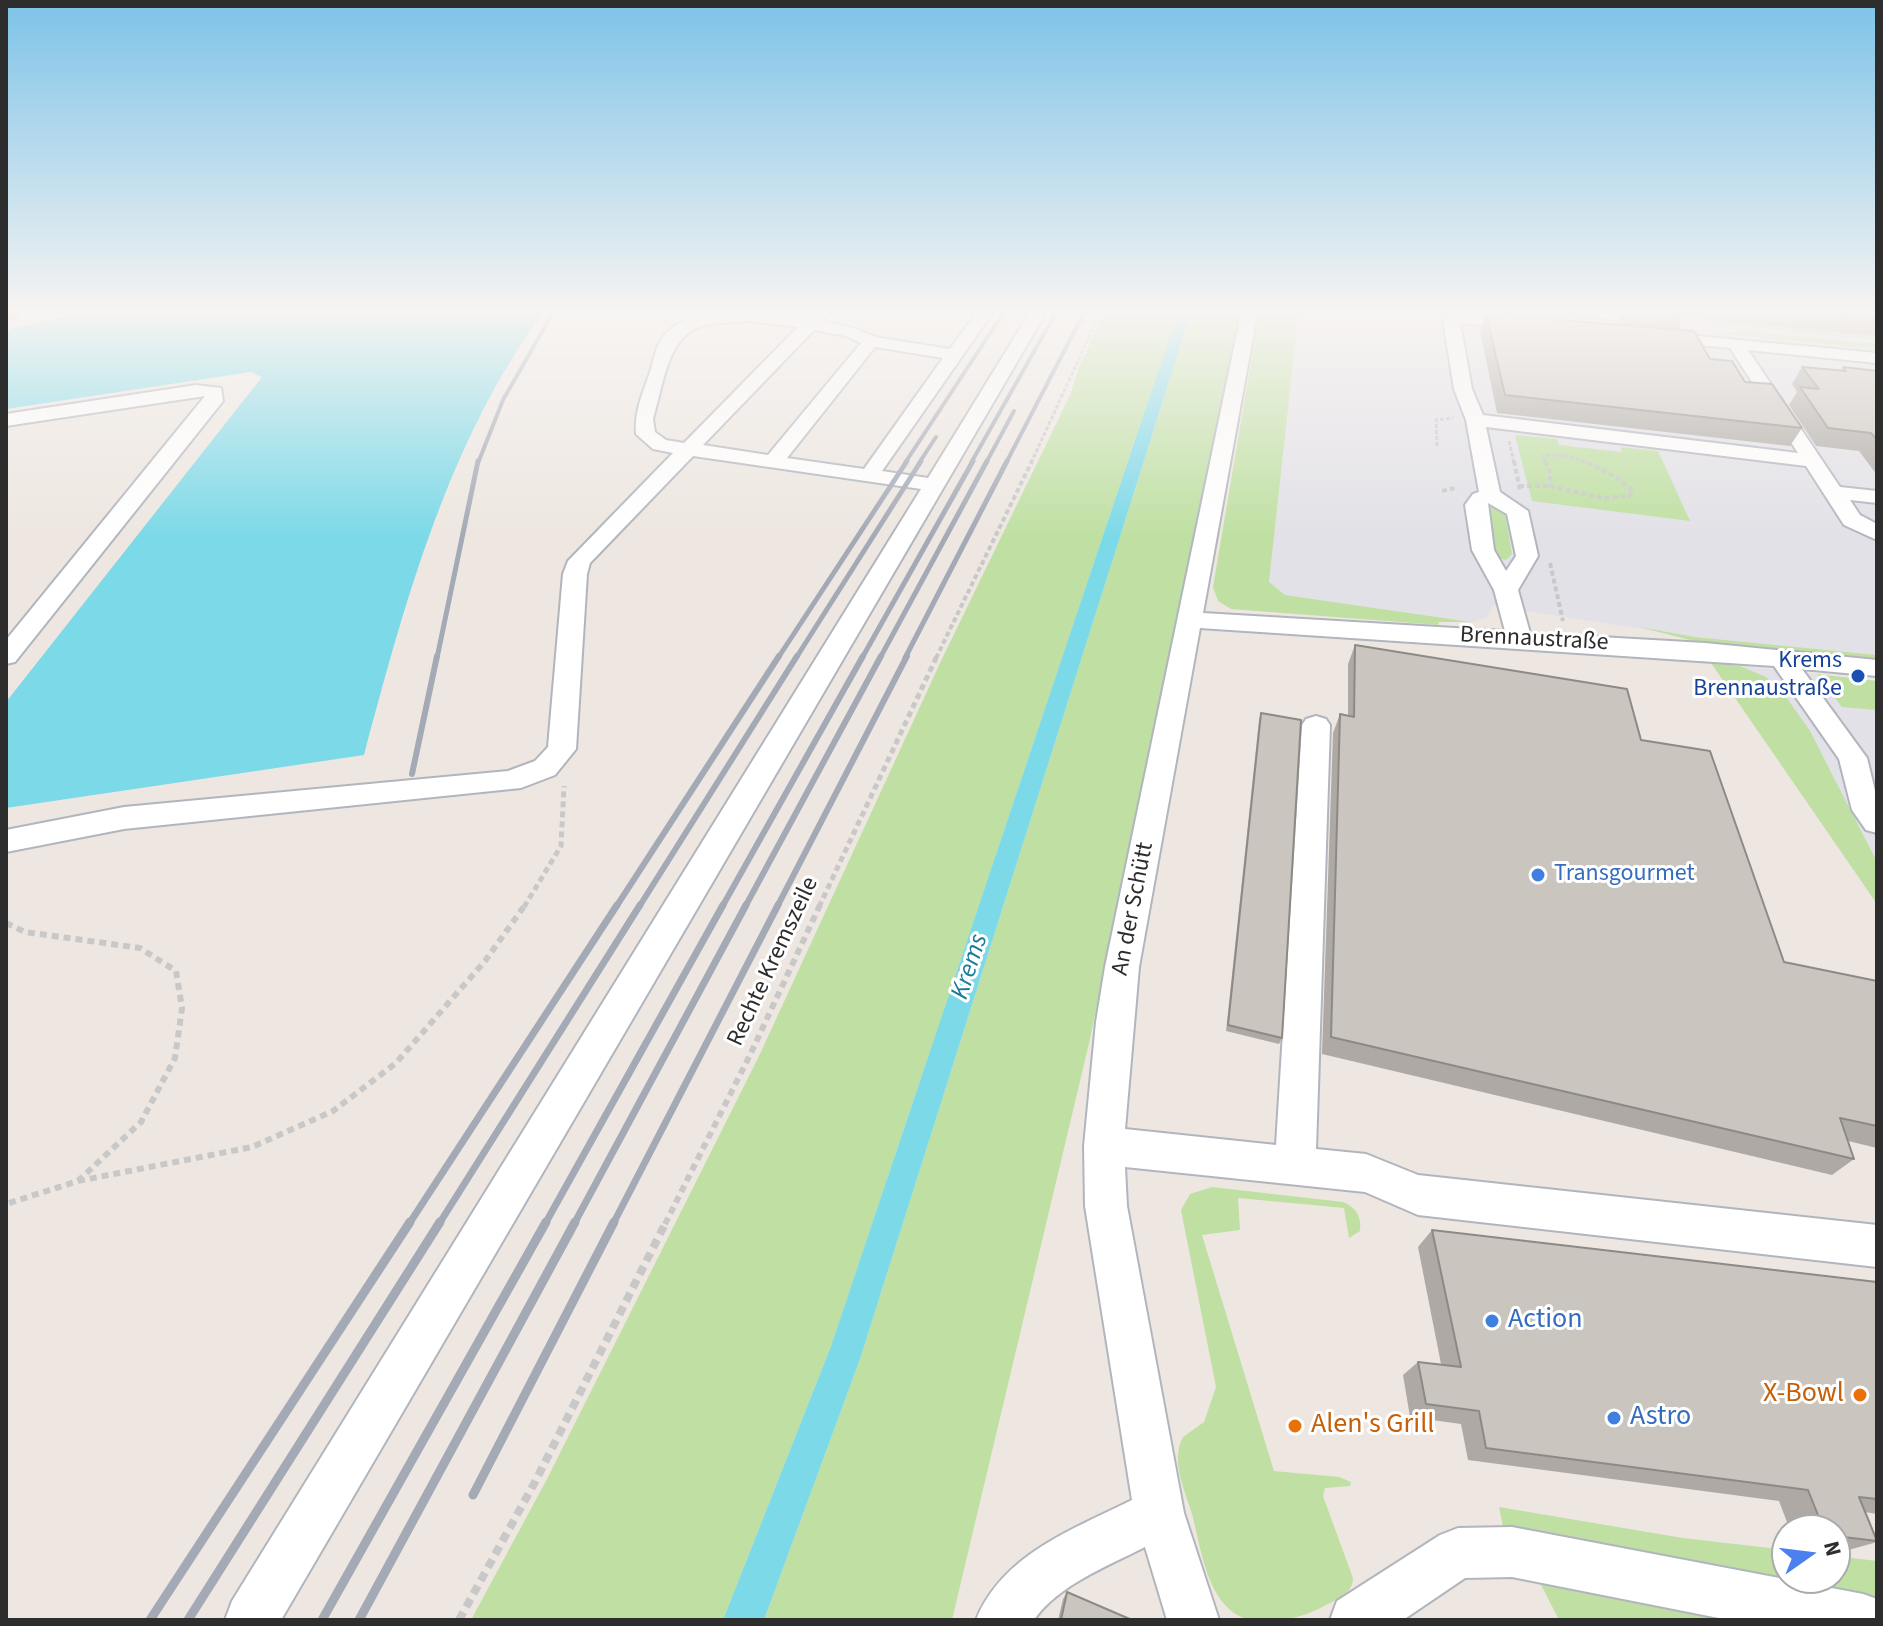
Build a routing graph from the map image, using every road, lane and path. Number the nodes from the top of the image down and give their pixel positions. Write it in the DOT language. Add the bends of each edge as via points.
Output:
graph roads {
  1 [pos="655,385"];
  2 [pos="750,385"];
  3 [pos="835,385"];
  4 [pos="933,385"];
  5 [pos="994,385"];
  6 [pos="1068,385"];
  7 [pos="1236,385"];
  8 [pos="1462,385"];
  9 [pos="1763,385"];
  10 [pos="6,420"];
  11 [pos="1475,420"];
  12 [pos="1437,446"];
  13 [pos="687,449"];
  14 [pos="1813,461"];
  15 [pos="773,462"];
  16 [pos="869,476"];
  17 [pos="934,485"];
  18 [pos="1519,486"];
  19 [pos="1550,486"];
  20 [pos="1455,488"];
  21 [pos="1442,491"];
  22 [pos="1833,492"];
  23 [pos="1490,495"];
  24 [pos="1877,497"];
  25 [pos="1877,533"];
  26 [pos="1506,590"];
  27 [pos="1191,620"];
  28 [pos="1519,639"];
  29 [pos="6,656"];
  30 [pos="1782,659"];
  31 [pos="1877,668"];
  32 [pos="1316,725"];
  33 [pos="562,749"];
  34 [pos="1865,755"];
  35 [pos="1877,822"];
  36 [pos="6,841"];
  37 [pos="6,923"];
  38 [pos="1104,1146"];
  39 [pos="1295,1166"];
  40 [pos="78,1181"];
  41 [pos="6,1204"];
  42 [pos="1877,1246"];
  43 [pos="1159,1513"];
  44 [pos="251,1620"];
  45 [pos="459,1620"];
  46 [pos="1002,1620"];
  47 [pos="1193,1620"];
  48 [pos="1356,1620"];
  49 [pos="1863,1620"];
  1 -- 13 [label="street" via="644,419 646,434 660,445"];
  2 -- 13 [label="street"];
  3 -- 15 [label="street"];
  4 -- 16 [label="street"];
  5 -- 17 [label="street"];
  6 -- 45 [label="path, Rechte Kremszeile" via="750,1055 535,1482"];
  7 -- 27 [label="street, An der Schütt"];
  8 -- 11 [label="street"];
  9 -- 14 [label="street"];
  10 -- 29 [label="street" via="196,390 215,392 214,401"];
  11 -- 12 [label="path" via="1436,420"];
  11 -- 14 [label="street"];
  11 -- 23 [label="street"];
  13 -- 15 [label="street"];
  13 -- 33 [label="street" via="579,561"];
  14 -- 22 [label="street"];
  15 -- 16 [label="street"];
  16 -- 17 [label="street"];
  17 -- 44 [label="street"];
  18 -- 19 [label="path"];
  19 -- 19 [label="path" via="1614,499 1633,490 1619,478 1549,452 1542,456"];
  20 -- 21 [label="path"];
  22 -- 24 [label="street"];
  22 -- 25 [label="street" via="1852,520"];
  23 -- 26 [label="street" via="1476,505 1483,550"];
  23 -- 26 [label="street" via="1517,511 1527,556"];
  26 -- 28 [label="street"];
  27 -- 28 [label="street, Brennaustraße"];
  27 -- 38 [label="street, An der Schütt" via="1122,967"];
  28 -- 30 [label="street, Brennaustraße"];
  30 -- 31 [label="street, Brennaustraße"];
  30 -- 34 [label="street"];
  32 -- 39 [label="street"];
  33 -- 36 [label="street" via="545,768 511,781 124,818"];
  33 -- 40 [label="path" via="561,846 485,961 396,1063 333,1111 252,1147"];
  34 -- 35 [label="street" via="1863,803"];
  37 -- 40 [label="path" via="25,932 140,948 176,971 182,1008 175,1058 141,1122"];
  38 -- 39 [label="street"];
  38 -- 43 [label="street, An der Schütt" via="1116,1277"];
  39 -- 42 [label="street" via="1366,1173 1418,1195"];
  40 -- 41 [label="path"];
  43 -- 46 [label="street" via="1067,1560 1023,1591"];
  43 -- 47 [label="street, An der Schütt"];
  48 -- 49 [label="street" via="1458,1553 1512,1552"];
}
